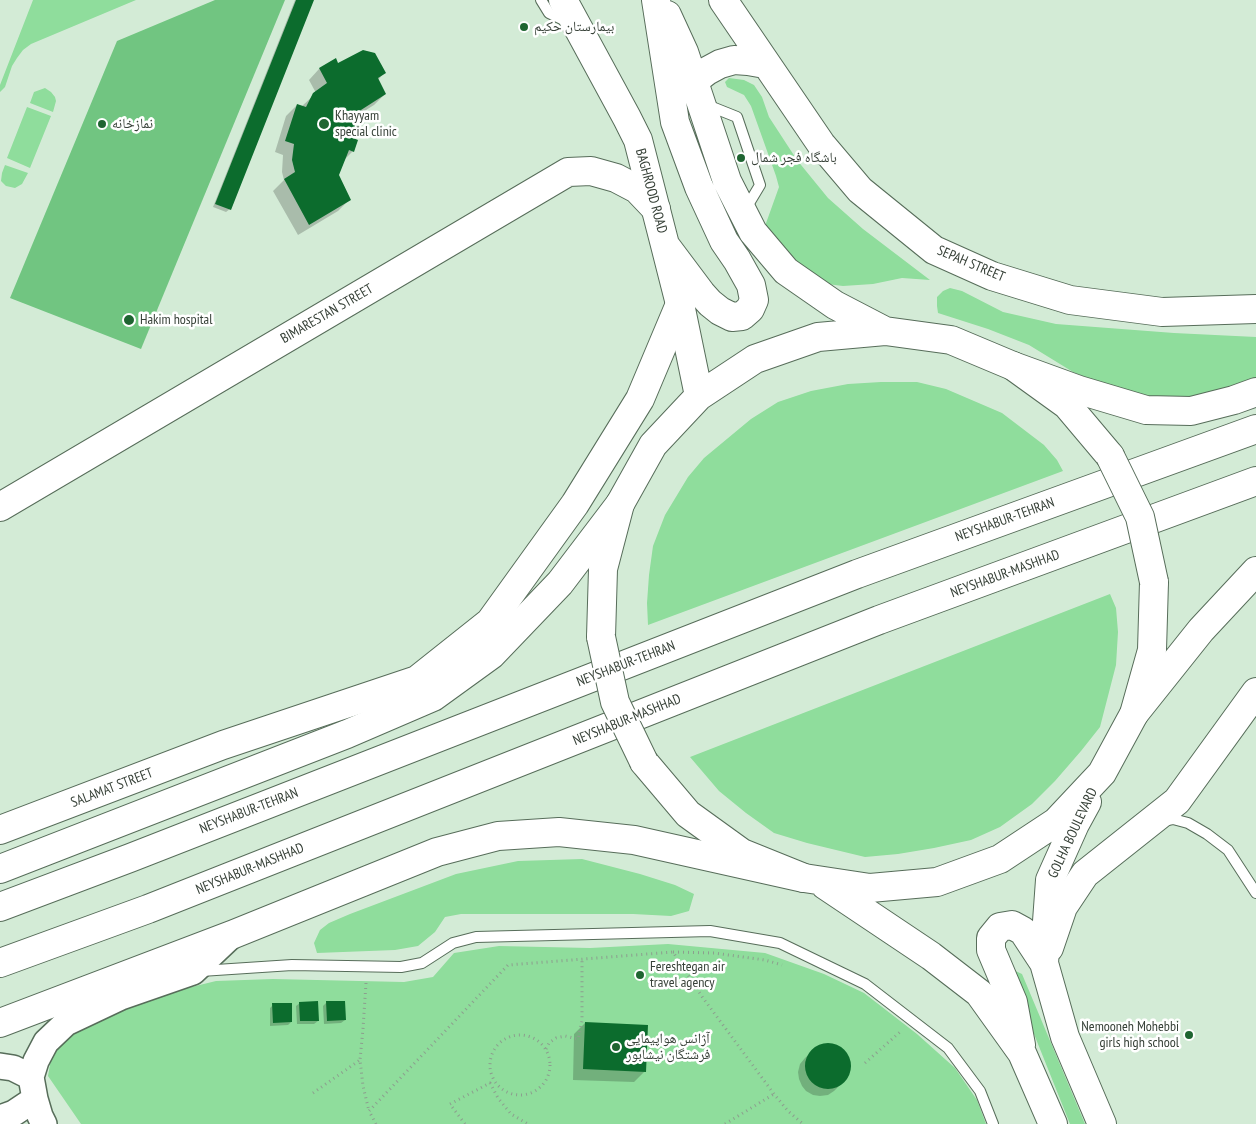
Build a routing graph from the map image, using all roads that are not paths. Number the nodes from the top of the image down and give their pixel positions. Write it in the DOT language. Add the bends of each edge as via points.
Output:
graph roads {
  1 [pos="541,0"];
  2 [pos="563,0"];
  3 [pos="656,0"];
  4 [pos="660,0"];
  5 [pos="723,0"];
  6 [pos="578,28"];
  7 [pos="765,64"];
  8 [pos="698,92"];
  9 [pos="656,209"];
  10 [pos="666,245"];
  11 [pos="680,304"];
  12 [pos="1256,309"];
  13 [pos="884,331"];
  14 [pos="1013,366"];
  15 [pos="1256,392"];
  16 [pos="698,396"];
  17 [pos="1256,430"];
  18 [pos="1256,481"];
  19 [pos="620,504"];
  20 [pos="0,507"];
  21 [pos="1256,571"];
  22 [pos="1256,692"];
  23 [pos="1134,714"];
  24 [pos="1102,773"];
  25 [pos="30,819"];
  26 [pos="125,821"];
  27 [pos="1149,823"];
  28 [pos="0,830"];
  29 [pos="0,869"];
  30 [pos="812,880"];
  31 [pos="1256,893"];
  32 [pos="0,908"];
  33 [pos="234,934"];
  34 [pos="0,963"];
  35 [pos="1044,963"];
  36 [pos="193,972"];
  37 [pos="0,1023"];
  38 [pos="1022,1053"];
  39 [pos="0,1066"];
  40 [pos="33,1088"];
  41 [pos="0,1118"];
  42 [pos="44,1124"];
  43 [pos="993,1124"];
  44 [pos="1053,1124"];
  45 [pos="1102,1124"];
  1 -- 6 [label="lane" via="548,13"];
  2 -- 6 [label="main road, BAGHROOD ROAD"];
  3 -- 10 [label="main road" via="675,122 698,187 724,242 751,285 754,300 750,310 742,316 732,317 720,311 701,293"];
  4 -- 8 [label="main road"];
  5 -- 7 [label="main road, SEPAH STREET"];
  6 -- 9 [label="main road, BAGHROOD ROAD" via="638,140"];
  7 -- 8 [label="main road" via="734,60 720,64 707,71"];
  7 -- 12 [label="main road, SEPAH STREET" via="821,144 860,190 934,250 992,276 1070,300 1162,312"];
  8 -- 13 [label="main road" via="727,182 753,232 786,272 835,305"];
  9 -- 10 [label="main road, BAGHROOD ROAD"];
  9 -- 20 [label="main road, BIMARESTAN STREET" via="637,189 616,178 591,171 568,172"];
  10 -- 11 [label="main road, BAGHROOD ROAD"];
  11 -- 16 [label="main road, BAGHROOD ROAD"];
  11 -- 25 [label="main road, SALAMAT STREET" via="640,399 575,504 490,622 417,680 224,745"];
  13 -- 14 [label="main road" via="951,340"];
  13 -- 16 [label="main road" via="809,340 755,360"];
  14 -- 15 [label="main road" via="1146,410 1191,411"];
  14 -- 23 [label="main road, bridge" via="1067,405 1110,456 1140,517 1154,582 1152,650"];
  16 -- 19 [label="main road" via="653,446"];
  17 -- 32 [label="main road, NEYSHABUR-TEHRAN" via="857,574"];
  18 -- 34 [label="main road, NEYSHABUR-MASHHAD" via="879,620 148,909"];
  19 -- 26 [label="main road" via="560,583 492,655 433,697"];
  19 -- 30 [label="main road, bridge" via="603,569 601,636 615,702 644,762 688,814 734,848"];
  21 -- 23 [label="main road" via="1201,630"];
  22 -- 27 [label="main road" via="1177,801"];
  23 -- 24 [label="main road"];
  24 -- 30 [label="main road" via="1056,822 1000,859 937,882 870,888"];
  24 -- 35 [label="main road, GOLHA BOULEVARD" via="1050,880"];
  25 -- 26 [label="main road"];
  25 -- 28 [label="main road, SALAMAT STREET"];
  26 -- 29 [label="main road"];
  27 -- 31 [label="lane" via="1173,819 1207,834 1228,850"];
  27 -- 35 [label="main road" via="1085,874 1063,908"];
  30 -- 33 [label="main road" via="634,840 559,832 498,836 437,852"];
  30 -- 38 [label="main road" via="931,956 979,993"];
  33 -- 36 [label="street"];
  33 -- 37 [label="main road"];
  35 -- 38 [label="main road" via="1023,932 1012,926 1000,927 991,938 992,950 1013,1002"];
  35 -- 45 [label="main road, GOLHA BOULEVARD" via="1064,1037"];
  36 -- 40 [label="street" via="121,997 66,1023 46,1042 36,1061"];
  36 -- 43 [label="lane" via="292,965 401,967 422,963 453,943 476,937 710,931 780,943 864,984 948,1048 980,1091"];
  38 -- 44 [label="main road"];
  39 -- 40 [label="street" via="13,1068"];
  40 -- 41 [label="street" via="14,1113"];
  40 -- 42 [label="street"];
}
